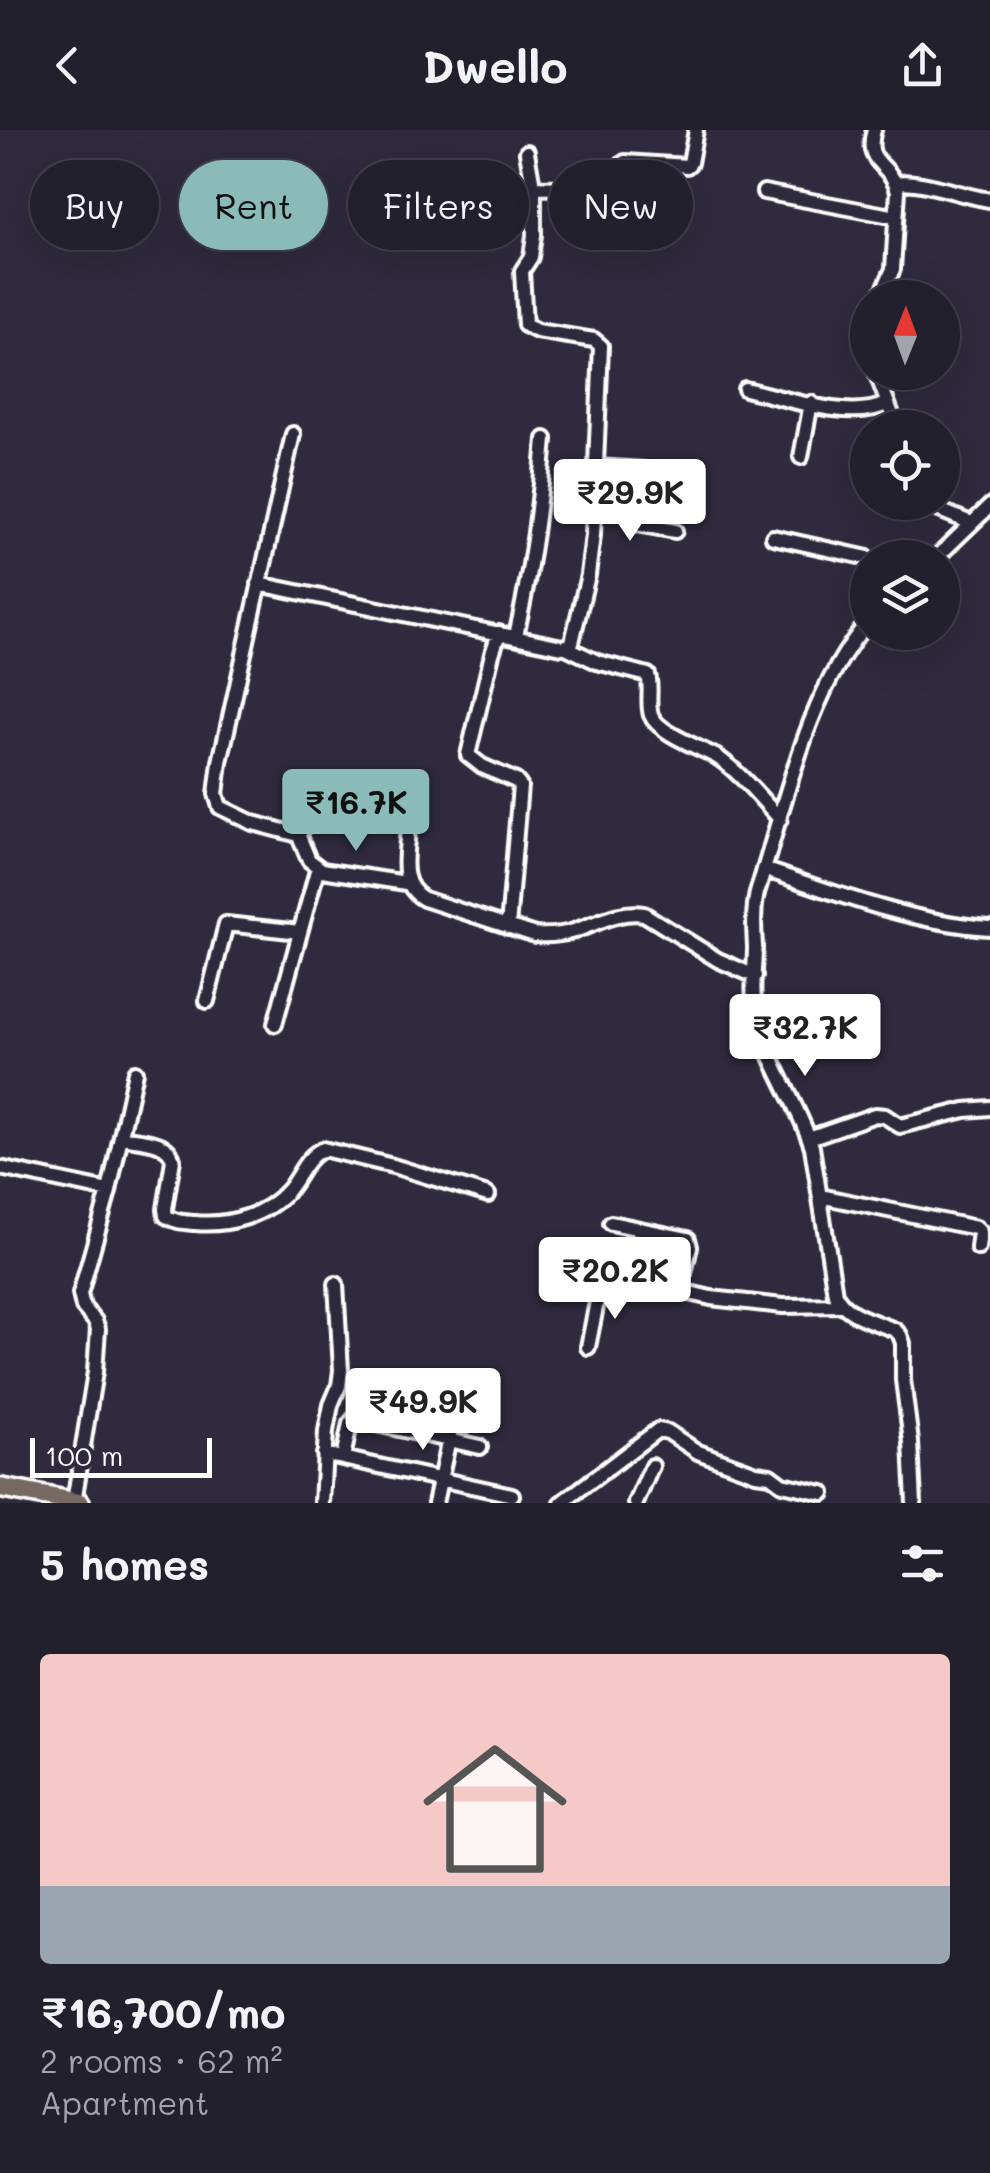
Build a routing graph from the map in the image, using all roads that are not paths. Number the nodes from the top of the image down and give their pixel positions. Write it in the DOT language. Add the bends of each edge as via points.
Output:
graph roads {
  1 [pos="696,130"];
  2 [pos="874,130"];
  3 [pos="527,152"];
  4 [pos="896,183"];
  5 [pos="534,187"];
  6 [pos="764,192"];
  7 [pos="990,200"];
  8 [pos="896,217"];
  9 [pos="887,280"];
  10 [pos="745,389"];
  11 [pos="879,390"];
  12 [pos="811,404"];
  13 [pos="881,406"];
  14 [pos="884,410"];
  15 [pos="294,434"];
  16 [pos="546,440"];
  17 [pos="801,457"];
  18 [pos="596,467"];
  19 [pos="644,470"];
  20 [pos="990,506"];
  21 [pos="594,510"];
  22 [pos="960,517"];
  23 [pos="972,522"];
  24 [pos="675,531"];
  25 [pos="774,538"];
  26 [pos="954,540"];
  27 [pos="850,554"];
  28 [pos="259,584"];
  29 [pos="499,633"];
  30 [pos="516,636"];
  31 [pos="850,645"];
  32 [pos="566,647"];
  33 [pos="780,819"];
  34 [pos="298,834"];
  35 [pos="318,868"];
  36 [pos="764,869"];
  37 [pos="406,883"];
  38 [pos="508,927"];
  39 [pos="990,928"];
  40 [pos="300,932"];
  41 [pos="754,976"];
  42 [pos="207,1001"];
  43 [pos="275,1024"];
  44 [pos="135,1072"];
  45 [pos="990,1108"];
  46 [pos="121,1137"];
  47 [pos="809,1138"];
  48 [pos="0,1168"];
  49 [pos="108,1191"];
  50 [pos="488,1195"];
  51 [pos="820,1196"];
  52 [pos="611,1223"];
  53 [pos="984,1229"];
  54 [pos="978,1248"];
  55 [pos="336,1284"];
  56 [pos="680,1292"];
  57 [pos="840,1305"];
  58 [pos="588,1347"];
  59 [pos="454,1416"];
  60 [pos="449,1440"];
  61 [pos="480,1448"];
  62 [pos="324,1454"];
  63 [pos="343,1458"];
  64 [pos="652,1466"];
  65 [pos="440,1479"];
  66 [pos="0,1488"];
  67 [pos="823,1493"];
  68 [pos="512,1495"];
  69 [pos="77,1502"];
  70 [pos="322,1503"];
  71 [pos="435,1503"];
  72 [pos="562,1503"];
  73 [pos="636,1503"];
  74 [pos="914,1503"];
  1 -- 5 [label="street" via="687,166 625,162 615,186 604,193"];
  2 -- 4 [label="street" via="870,152"];
  3 -- 5 [label="street"];
  4 -- 7 [label="street"];
  4 -- 8 [label="street"];
  5 -- 18 [label="street" via="534,243 522,271 525,325 601,346"];
  6 -- 8 [label="street"];
  8 -- 9 [label="street"];
  10 -- 12 [label="street"];
  11 -- 13 [label="street"];
  12 -- 13 [label="street"];
  12 -- 17 [label="street"];
  13 -- 14 [label="street"];
  15 -- 28 [label="street"];
  16 -- 30 [label="street"];
  18 -- 19 [label="street"];
  18 -- 21 [label="street"];
  20 -- 23 [label="street"];
  21 -- 24 [label="street" via="628,512 637,524"];
  21 -- 32 [label="street" via="588,575"];
  22 -- 23 [label="street"];
  23 -- 26 [label="street"];
  25 -- 27 [label="street"];
  28 -- 29 [label="street"];
  28 -- 34 [label="street" via="217,802 252,823"];
  29 -- 30 [label="street"];
  29 -- 38 [label="street" via="468,755 520,786"];
  30 -- 32 [label="street"];
  31 -- 33 [label="street" via="810,724"];
  32 -- 33 [label="street" via="648,676 655,720 723,761"];
  33 -- 36 [label="street"];
  34 -- 35 [label="street"];
  34 -- 37 [label="street" via="314,802 404,821"];
  35 -- 37 [label="street"];
  35 -- 40 [label="street"];
  36 -- 39 [label="street" via="932,920"];
  36 -- 41 [label="street" via="755,900"];
  37 -- 38 [label="street" via="424,899"];
  38 -- 41 [label="street" via="554,936 614,916 644,914"];
  40 -- 42 [label="street" via="226,924"];
  40 -- 43 [label="street"];
  41 -- 47 [label="street" via="758,1019"];
  44 -- 46 [label="street"];
  45 -- 47 [label="street" via="900,1126 875,1115"];
  46 -- 49 [label="street"];
  46 -- 50 [label="street" via="172,1152 165,1209 174,1221 232,1222 272,1205 323,1149"];
  47 -- 51 [label="street"];
  48 -- 49 [label="street"];
  49 -- 69 [label="street" via="80,1294 98,1329"];
  51 -- 53 [label="street"];
  51 -- 57 [label="street"];
  52 -- 56 [label="street" via="688,1240"];
  53 -- 54 [label="street"];
  55 -- 62 [label="street" via="341,1370"];
  56 -- 57 [label="street" via="782,1306"];
  56 -- 58 [label="street" via="603,1274"];
  57 -- 74 [label="street" via="900,1334"];
  59 -- 60 [label="street"];
  60 -- 61 [label="street"];
  60 -- 63 [label="street" via="354,1420"];
  60 -- 65 [label="street"];
  62 -- 63 [label="street"];
  62 -- 70 [label="street"];
  63 -- 65 [label="street"];
  64 -- 73 [label="street"];
  65 -- 68 [label="street"];
  65 -- 71 [label="street"];
  66 -- 69 [label="main road"];
  67 -- 72 [label="street" via="698,1452 658,1430"];
}
